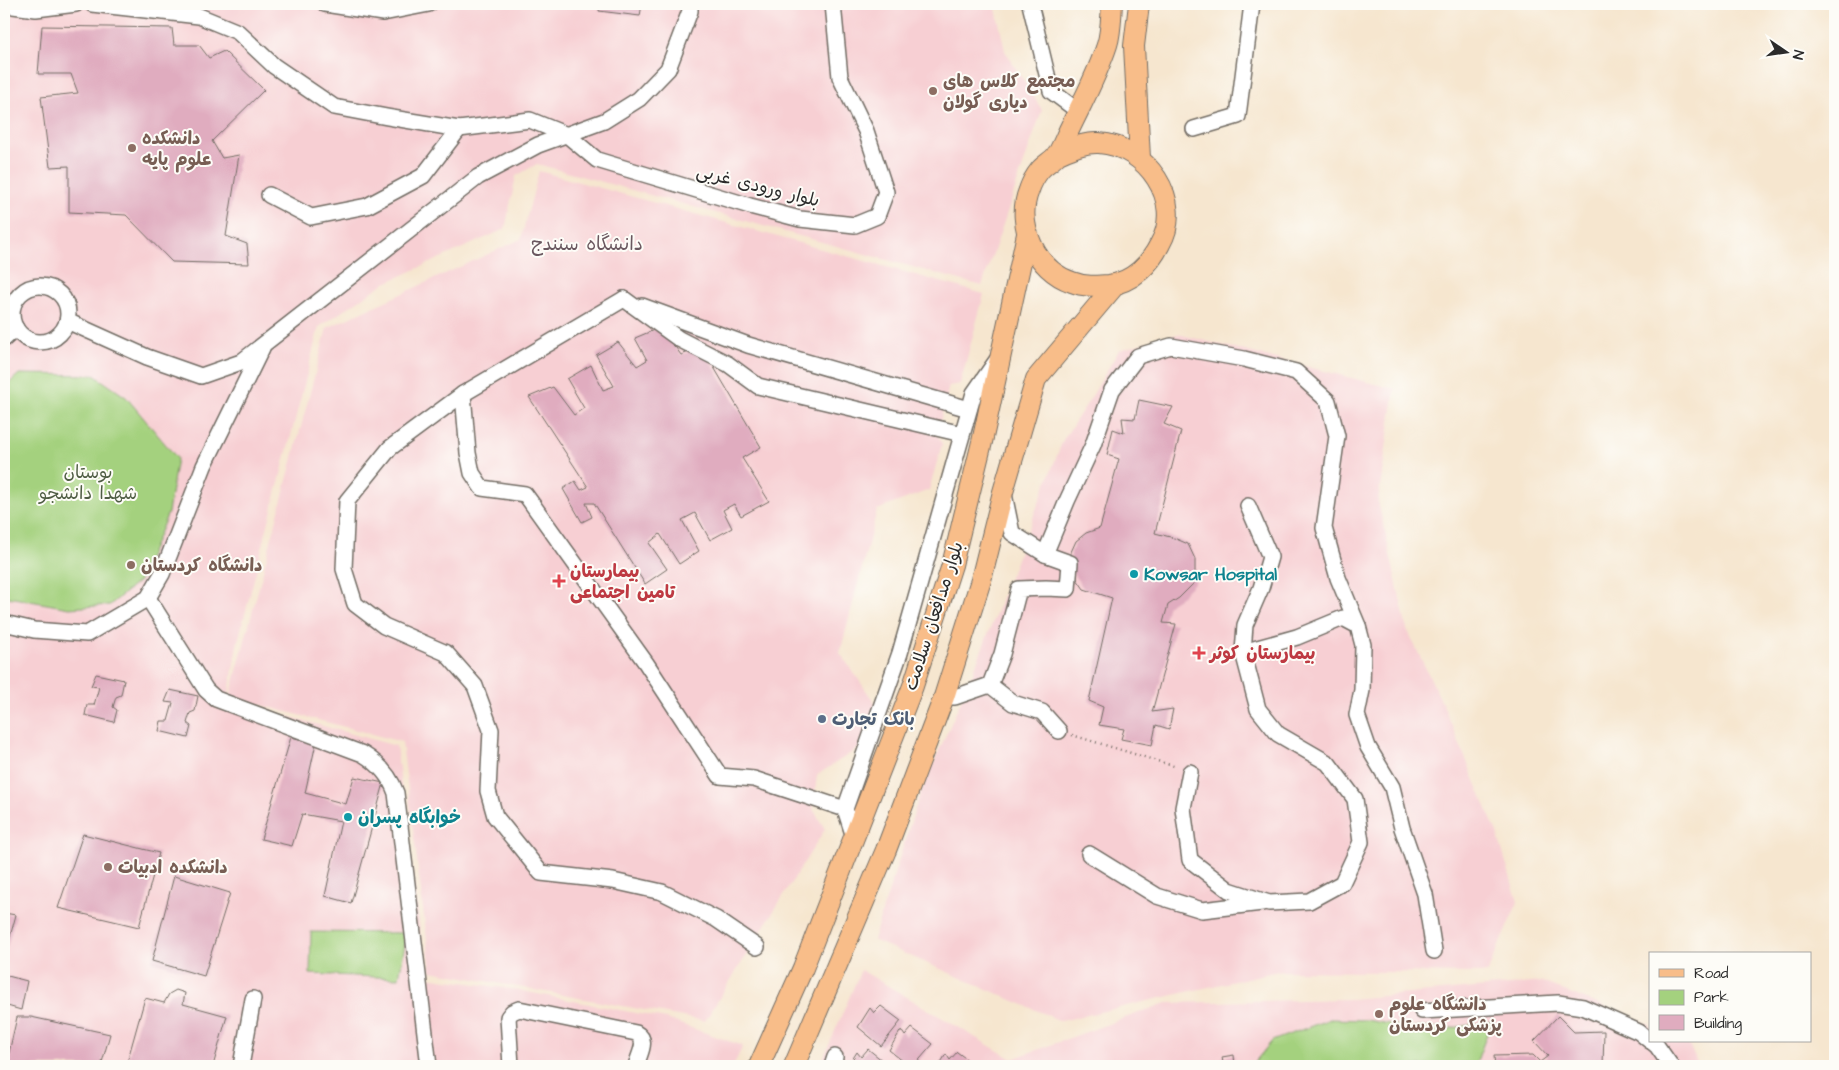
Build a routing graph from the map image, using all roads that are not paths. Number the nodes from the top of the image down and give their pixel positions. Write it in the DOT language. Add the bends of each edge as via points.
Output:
graph roads {
  1 [pos="11,4"];
  2 [pos="76,4"];
  3 [pos="92,4"];
  4 [pos="325,4"];
  5 [pos="429,4"];
  6 [pos="690,4"];
  7 [pos="833,4"];
  8 [pos="1030,4"];
  9 [pos="1112,4"];
  10 [pos="1139,4"];
  11 [pos="1252,4"];
  12 [pos="1078,111"];
  13 [pos="459,128"];
  14 [pos="1194,129"];
  15 [pos="566,135"];
  16 [pos="1056,155"];
  17 [pos="1140,158"];
  18 [pos="269,195"];
  19 [pos="1027,234"];
  20 [pos="1116,284"];
  21 [pos="624,299"];
  22 [pos="67,321"];
  23 [pos="16,328"];
  24 [pos="4,339"];
  25 [pos="263,344"];
  26 [pos="1000,357"];
  27 [pos="463,394"];
  28 [pos="969,409"];
  29 [pos="962,434"];
  30 [pos="1003,492"];
  31 [pos="1248,506"];
  32 [pos="1045,554"];
  33 [pos="148,598"];
  34 [pos="4,623"];
  35 [pos="1358,626"];
  36 [pos="1243,652"];
  37 [pos="990,684"];
  38 [pos="944,697"];
  39 [pos="1059,731"];
  40 [pos="1190,772"];
  41 [pos="846,809"];
  42 [pos="854,837"];
  43 [pos="1089,854"];
  44 [pos="1269,903"];
  45 [pos="757,947"];
  46 [pos="1434,951"];
  47 [pos="253,999"];
  48 [pos="1422,1011"];
  49 [pos="1649,1040"];
  50 [pos="1652,1042"];
  51 [pos="241,1066"];
  52 [pos="429,1066"];
  53 [pos="511,1066"];
  54 [pos="636,1066"];
  55 [pos="759,1066"];
  56 [pos="794,1066"];
  57 [pos="1671,1066"];
  1 -- 2 [label="street" via="36,9"];
  3 -- 13 [label="street, بلوار ورودی غربی" via="199,16 238,32 274,66 334,106"];
  4 -- 5 [label="street" via="383,13"];
  6 -- 15 [label="street" via="668,69 639,99 604,121"];
  7 -- 15 [label="street, بلوار ورودی غربی" via="840,76 866,131 886,192 877,216 855,225 800,220 596,160"];
  8 -- 12 [label="street" via="1051,91"];
  9 -- 12 [label="main road" via="1108,43"];
  10 -- 17 [label="main road" via="1134,46"];
  11 -- 14 [label="street" via="1238,116"];
  12 -- 16 [label="main road"];
  13 -- 15 [label="street, بلوار ورودی غربی" via="530,120"];
  13 -- 18 [label="street" via="423,176 367,206 311,217"];
  15 -- 25 [label="street" via="538,145 478,177"];
  16 -- 17 [label="main road" via="1077,146 1099,143 1121,147"];
  16 -- 19 [label="main road" via="1040,170 1029,190 1025,212"];
  17 -- 20 [label="main road" via="1156,175 1165,195 1168,218 1163,240 1152,259 1136,274"];
  19 -- 20 [label="main road" via="1037,255 1058,275 1071,282 1093,286"];
  19 -- 26 [label="main road, بلوار مدافعان سلامت"];
  20 -- 30 [label="main road, بلوار مدافعان سلامت" via="1036,379"];
  21 -- 27 [label="street"];
  21 -- 28 [label="street" via="748,345"];
  21 -- 29 [label="street" via="679,339 728,364 758,386"];
  22 -- 23 [label="street" via="63,330 48,341 30,340"];
  22 -- 23 [label="street" via="66,303 61,295 54,289 36,286 20,294 15,302 12,311"];
  22 -- 25 [label="street" via="147,357 201,376 241,362"];
  23 -- 24 [label="street"];
  25 -- 33 [label="street" via="204,466 162,574"];
  26 -- 28 [label="street" via="974,393"];
  26 -- 42 [label="main road, بلوار مدافعان سلامت" via="952,565 913,686"];
  27 -- 41 [label="street" via="472,473 482,488 525,494 646,663 720,776 754,779"];
  27 -- 45 [label="street" via="390,448 347,501 344,569 355,604 384,626 446,653 475,686 491,730 488,791 495,816 542,873 613,881 662,892 716,919"];
  28 -- 29 [label="street"];
  29 -- 41 [label="street" via="900,653"];
  30 -- 32 [label="street" via="1012,533"];
  30 -- 38 [label="main road, بلوار مدافعان سلامت" via="981,580"];
  31 -- 36 [label="street" via="1270,557 1245,625"];
  32 -- 35 [label="street" via="1093,445 1112,390 1138,356 1171,346 1244,359 1296,372 1328,401 1336,436 1324,528 1338,578"];
  32 -- 37 [label="street" via="1070,563 1068,589 1019,589 1002,654"];
  33 -- 34 [label="street" via="87,634 34,630"];
  33 -- 52 [label="street" via="206,690 216,699 363,754 392,781"];
  35 -- 36 [label="street" via="1343,618 1297,637"];
  35 -- 46 [label="street" via="1363,645 1362,690 1357,715 1368,747 1392,787 1402,828 1425,894"];
  36 -- 44 [label="street" via="1258,709 1278,734 1328,763 1355,799 1361,842 1342,883 1309,901"];
  37 -- 38 [label="street" via="955,698"];
  37 -- 39 [label="street" via="1013,703 1042,712"];
  38 -- 56 [label="main road, بلوار مدافعان سلامت" via="886,850"];
  40 -- 44 [label="street" via="1183,808 1190,860 1229,890"];
  41 -- 42 [label="street"];
  42 -- 55 [label="main road, بلوار مدافعان سلامت" via="803,968"];
  43 -- 44 [label="street" via="1157,896 1202,910"];
  47 -- 51 [label="street"];
  48 -- 49 [label="street" via="1558,1003 1583,1007"];
  50 -- 57 [label="street"];
  53 -- 54 [label="street" via="508,1017 519,1009 636,1033 644,1041"];
}
